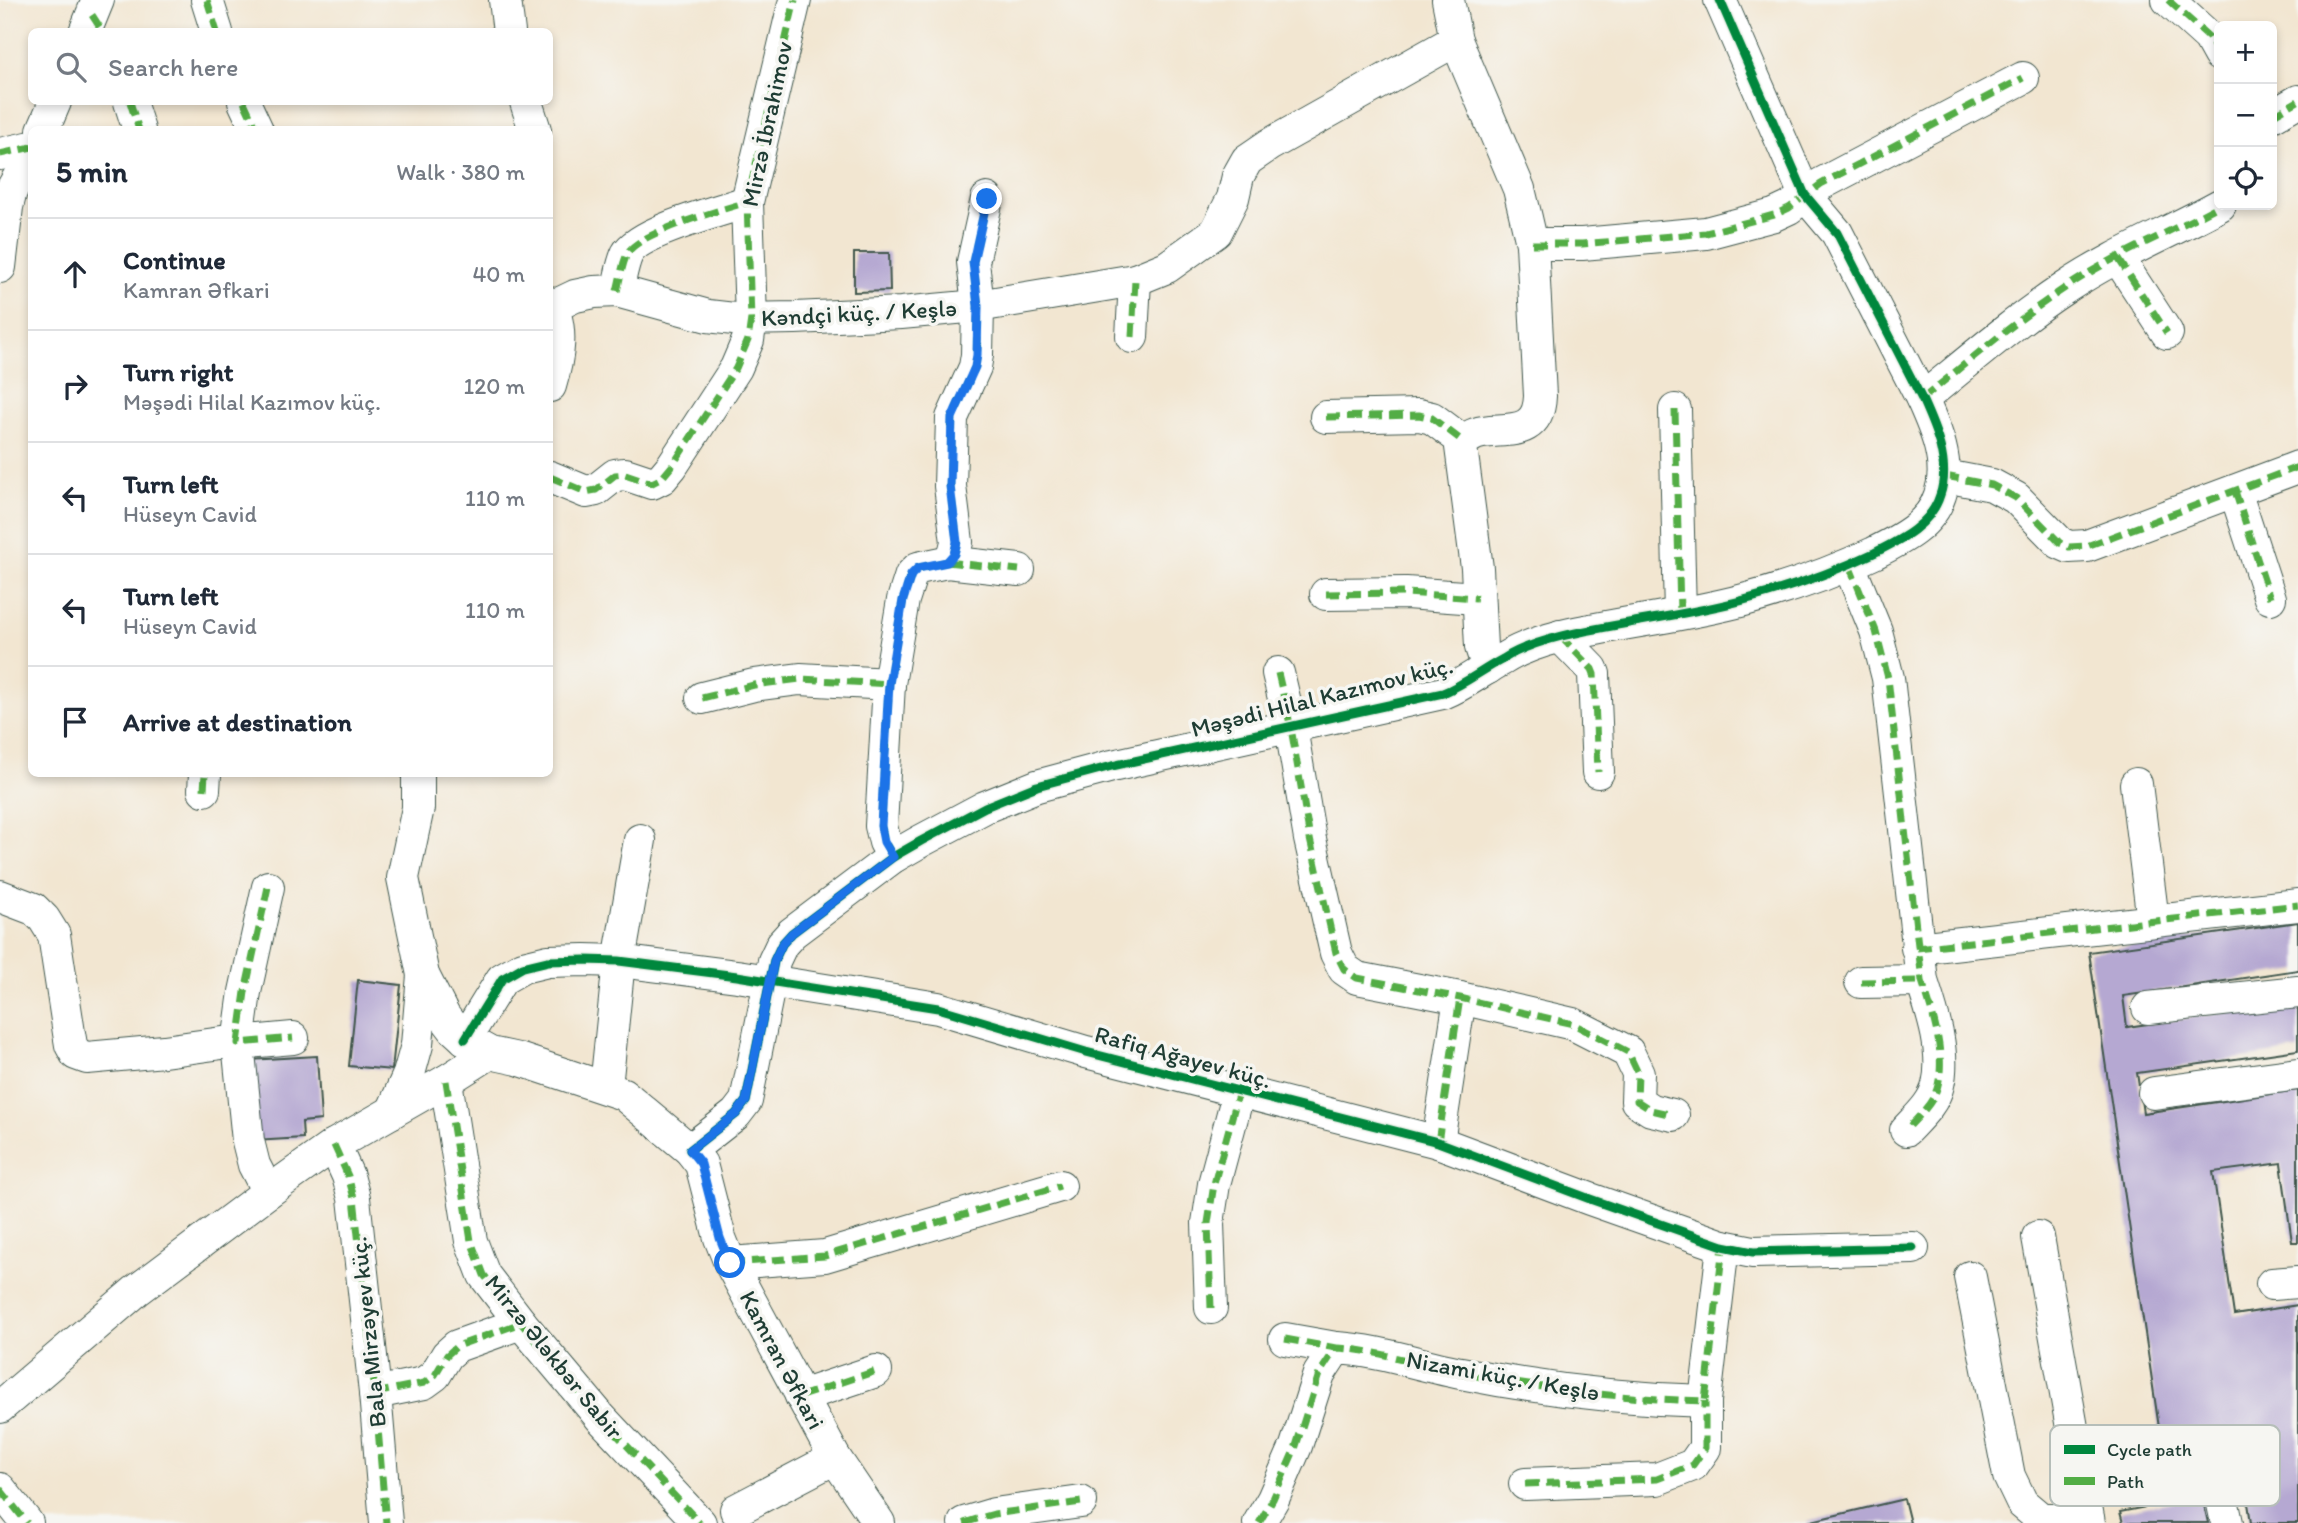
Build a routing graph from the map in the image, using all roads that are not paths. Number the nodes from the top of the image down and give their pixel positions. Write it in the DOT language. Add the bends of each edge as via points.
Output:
graph roads {
  1 [pos="207,0"];
  2 [pos="505,0"];
  3 [pos="795,0"];
  4 [pos="1448,0"];
  5 [pos="1720,0"];
  6 [pos="2168,0"];
  7 [pos="216,28"];
  8 [pos="508,28"];
  9 [pos="1456,40"];
  10 [pos="2214,47"];
  11 [pos="2023,78"];
  12 [pos="2298,101"];
  13 [pos="54,105"];
  14 [pos="131,105"];
  15 [pos="245,105"];
  16 [pos="527,105"];
  17 [pos="2277,113"];
  18 [pos="45,126"];
  19 [pos="138,126"];
  20 [pos="255,126"];
  21 [pos="534,126"];
  22 [pos="28,148"];
  23 [pos="0,154"];
  24 [pos="28,161"];
  25 [pos="1805,195"];
  26 [pos="987,199"];
  27 [pos="747,202"];
  28 [pos="2214,208"];
  29 [pos="1532,244"];
  30 [pos="2118,258"];
  31 [pos="0,267"];
  32 [pos="1135,280"];
  33 [pos="617,291"];
  34 [pos="553,304"];
  35 [pos="978,306"];
  36 [pos="553,311"];
  37 [pos="751,319"];
  38 [pos="2167,333"];
  39 [pos="1132,337"];
  40 [pos="553,373"];
  41 [pos="1922,399"];
  42 [pos="1675,410"];
  43 [pos="1326,416"];
  44 [pos="1464,442"];
  45 [pos="2298,467"];
  46 [pos="1945,476"];
  47 [pos="553,478"];
  48 [pos="2235,491"];
  49 [pos="947,562"];
  50 [pos="1849,565"];
  51 [pos="1019,570"];
  52 [pos="1326,594"];
  53 [pos="2270,597"];
  54 [pos="1478,598"];
  55 [pos="1681,613"];
  56 [pos="1560,636"];
  57 [pos="1488,668"];
  58 [pos="1278,673"];
  59 [pos="889,684"];
  60 [pos="702,698"];
  61 [pos="1291,728"];
  62 [pos="1598,772"];
  63 [pos="418,777"];
  64 [pos="2136,784"];
  65 [pos="640,840"];
  66 [pos="893,857"];
  67 [pos="268,887"];
  68 [pos="0,896"];
  69 [pos="2298,905"];
  70 [pos="2153,921"];
  71 [pos="1917,948"];
  72 [pos="619,961"];
  73 [pos="423,975"];
  74 [pos="1922,981"];
  75 [pos="770,982"];
  76 [pos="1861,982"];
  77 [pos="2298,992"];
  78 [pos="1460,998"];
  79 [pos="2148,1008"];
  80 [pos="293,1038"];
  81 [pos="238,1043"];
  82 [pos="478,1046"];
  83 [pos="2298,1074"];
  84 [pos="446,1081"];
  85 [pos="606,1087"];
  86 [pos="1239,1091"];
  87 [pos="2154,1093"];
  88 [pos="392,1112"];
  89 [pos="1673,1115"];
  90 [pos="1906,1130"];
  91 [pos="1438,1142"];
  92 [pos="334,1145"];
  93 [pos="690,1150"];
  94 [pos="1059,1185"];
  95 [pos="268,1192"];
  96 [pos="2038,1237"];
  97 [pos="1723,1246"];
  98 [pos="1913,1248"];
  99 [pos="730,1263"];
  100 [pos="1970,1277"];
  101 [pos="1211,1308"];
  102 [pos="521,1323"];
  103 [pos="1285,1339"];
  104 [pos="1336,1348"];
  105 [pos="876,1371"];
  106 [pos="375,1393"];
  107 [pos="801,1396"];
  108 [pos="1705,1401"];
  109 [pos="0,1407"];
  110 [pos="2071,1425"];
  111 [pos="835,1458"];
  112 [pos="1525,1484"];
  113 [pos="0,1489"];
  114 [pos="1081,1502"];
  115 [pos="736,1510"];
  116 [pos="2088,1521"];
  117 [pos="27,1523"];
  118 [pos="386,1523"];
  119 [pos="700,1523"];
  120 [pos="879,1523"];
  121 [pos="964,1523"];
  122 [pos="1259,1523"];
  1 -- 7 [label="street"];
  2 -- 8 [label="street"];
  3 -- 27 [label="street, Mirzə İbrahimov"];
  4 -- 9 [label="street"];
  5 -- 25 [label="street"];
  6 -- 10 [label="street"];
  9 -- 29 [label="street" via="1518,189"];
  9 -- 32 [label="street, Kəndçi küç. / Keşlə" via="1247,160 1216,232 1167,267"];
  11 -- 25 [label="street"];
  12 -- 17 [label="street"];
  13 -- 18 [label="street"];
  14 -- 19 [label="street"];
  15 -- 20 [label="street"];
  16 -- 21 [label="street"];
  22 -- 23 [label="street"];
  24 -- 31 [label="street" via="11,191"];
  25 -- 29 [label="street" via="1774,215 1706,233"];
  25 -- 41 [label="street" via="1837,233"];
  26 -- 35 [label="street" via="973,262"];
  27 -- 33 [label="street" via="637,243 627,253"];
  27 -- 37 [label="street, Mirzə İbrahimov"];
  28 -- 30 [label="street"];
  29 -- 44 [label="street" via="1540,410 1520,428 1474,434"];
  30 -- 38 [label="street"];
  30 -- 41 [label="street" via="2028,314"];
  32 -- 35 [label="street, Kəndçi küç. / Keşlə"];
  32 -- 39 [label="street"];
  33 -- 34 [label="street, Kəndçi küç. / Keşlə" via="594,292"];
  33 -- 37 [label="street, Kəndçi küç. / Keşlə" via="708,316"];
  35 -- 37 [label="street, Kəndçi küç. / Keşlə"];
  35 -- 49 [label="street" via="975,367 952,418 950,486 957,542"];
  36 -- 40 [label="street" via="558,351"];
  37 -- 47 [label="street, Mirzə İbrahimov" via="736,368 662,478 652,482 615,475 586,492"];
  41 -- 46 [label="street"];
  42 -- 55 [label="street"];
  43 -- 44 [label="street" via="1419,415 1432,418"];
  44 -- 54 [label="street" via="1461,453"];
  45 -- 48 [label="street"];
  46 -- 48 [label="street" via="1992,485 2015,498 2060,544 2069,547 2087,546"];
  46 -- 50 [label="street, Məşədi Hilal Kazımov küç." via="1940,499 1922,524"];
  48 -- 53 [label="street"];
  49 -- 51 [label="street"];
  49 -- 59 [label="street" via="918,568 911,575"];
  50 -- 55 [label="street, Məşədi Hilal Kazımov küç." via="1743,601"];
  50 -- 71 [label="street" via="1876,631 1888,678"];
  52 -- 54 [label="street"];
  54 -- 57 [label="street" via="1481,647"];
  55 -- 56 [label="street, Məşədi Hilal Kazımov küç."];
  56 -- 57 [label="street, Məşədi Hilal Kazımov küç."];
  56 -- 62 [label="street" via="1594,674"];
  57 -- 61 [label="street, Məşədi Hilal Kazımov küç." via="1443,692"];
  58 -- 61 [label="street"];
  59 -- 60 [label="street" via="800,679"];
  59 -- 66 [label="street" via="881,826"];
  61 -- 66 [label="street, Məşədi Hilal Kazımov küç." via="1037,786 985,807"];
  61 -- 78 [label="street" via="1313,853 1343,969 1357,978"];
  63 -- 73 [label="street" via="418,808 403,878"];
  64 -- 70 [label="street"];
  65 -- 72 [label="street"];
  66 -- 75 [label="street, Məşədi Hilal Kazımov küç." via="792,933 774,961"];
  67 -- 81 [label="street"];
  68 -- 81 [label="street" via="34,909 54,935 76,1054 88,1058"];
  69 -- 70 [label="street"];
  70 -- 71 [label="street"];
  71 -- 74 [label="street"];
  72 -- 75 [label="street, Rafiq Ağayev küç."];
  72 -- 82 [label="street, Rafiq Ağayev küç." via="548,961 523,967 502,979"];
  72 -- 85 [label="street"];
  73 -- 82 [label="street" via="454,1029"];
  73 -- 88 [label="street" via="417,1045"];
  74 -- 76 [label="street"];
  74 -- 90 [label="street" via="1936,1024 1938,1086"];
  75 -- 86 [label="street, Rafiq Ağayev küç." via="938,1009"];
  75 -- 93 [label="street, Məşədi Hilal Kazımov küç." via="746,1101"];
  77 -- 79 [label="street"];
  78 -- 89 [label="street" via="1573,1024 1613,1043 1628,1052 1638,1073 1637,1101"];
  78 -- 91 [label="street"];
  80 -- 81 [label="street"];
  81 -- 95 [label="street" via="248,1140"];
  82 -- 84 [label="street"];
  82 -- 85 [label="street"];
  83 -- 87 [label="street"];
  84 -- 88 [label="street"];
  84 -- 102 [label="street, Mirzə Ələkbər Sabir" via="471,1241 484,1275"];
  85 -- 93 [label="street" via="623,1094"];
  86 -- 91 [label="street, Rafiq Ağayev küç."];
  86 -- 101 [label="street" via="1208,1223"];
  88 -- 92 [label="street"];
  91 -- 97 [label="street, Rafiq Ağayev küç."];
  92 -- 95 [label="street"];
  92 -- 106 [label="street, Bala Mirzəyev küç." via="354,1198"];
  93 -- 99 [label="street, Kamran Əfkari" via="701,1164"];
  94 -- 99 [label="street" via="825,1255"];
  95 -- 109 [label="street" via="136,1291"];
  96 -- 110 [label="street"];
  97 -- 98 [label="street, Rafiq Ağayev küç." via="1754,1252"];
  97 -- 108 [label="street"];
  99 -- 107 [label="street, Kamran Əfkari"];
  100 -- 116 [label="street" via="2009,1476 2022,1503 2041,1519"];
  102 -- 106 [label="street" via="457,1346 424,1383"];
  102 -- 119 [label="street, Mirzə Ələkbər Sabir" via="601,1418"];
  103 -- 104 [label="street, Nizami küç. / Keşlə"];
  104 -- 108 [label="street, Nizami küç. / Keşlə" via="1581,1391"];
  104 -- 122 [label="street" via="1319,1374 1296,1446"];
  105 -- 107 [label="street"];
  106 -- 118 [label="street, Bala Mirzəyev küç."];
  107 -- 111 [label="street, Kamran Əfkari"];
  108 -- 112 [label="street" via="1705,1448 1693,1465 1657,1479"];
  111 -- 115 [label="street"];
  111 -- 120 [label="street, Kamran Əfkari"];
  113 -- 117 [label="street"];
  114 -- 121 [label="street" via="993,1514"];
}
